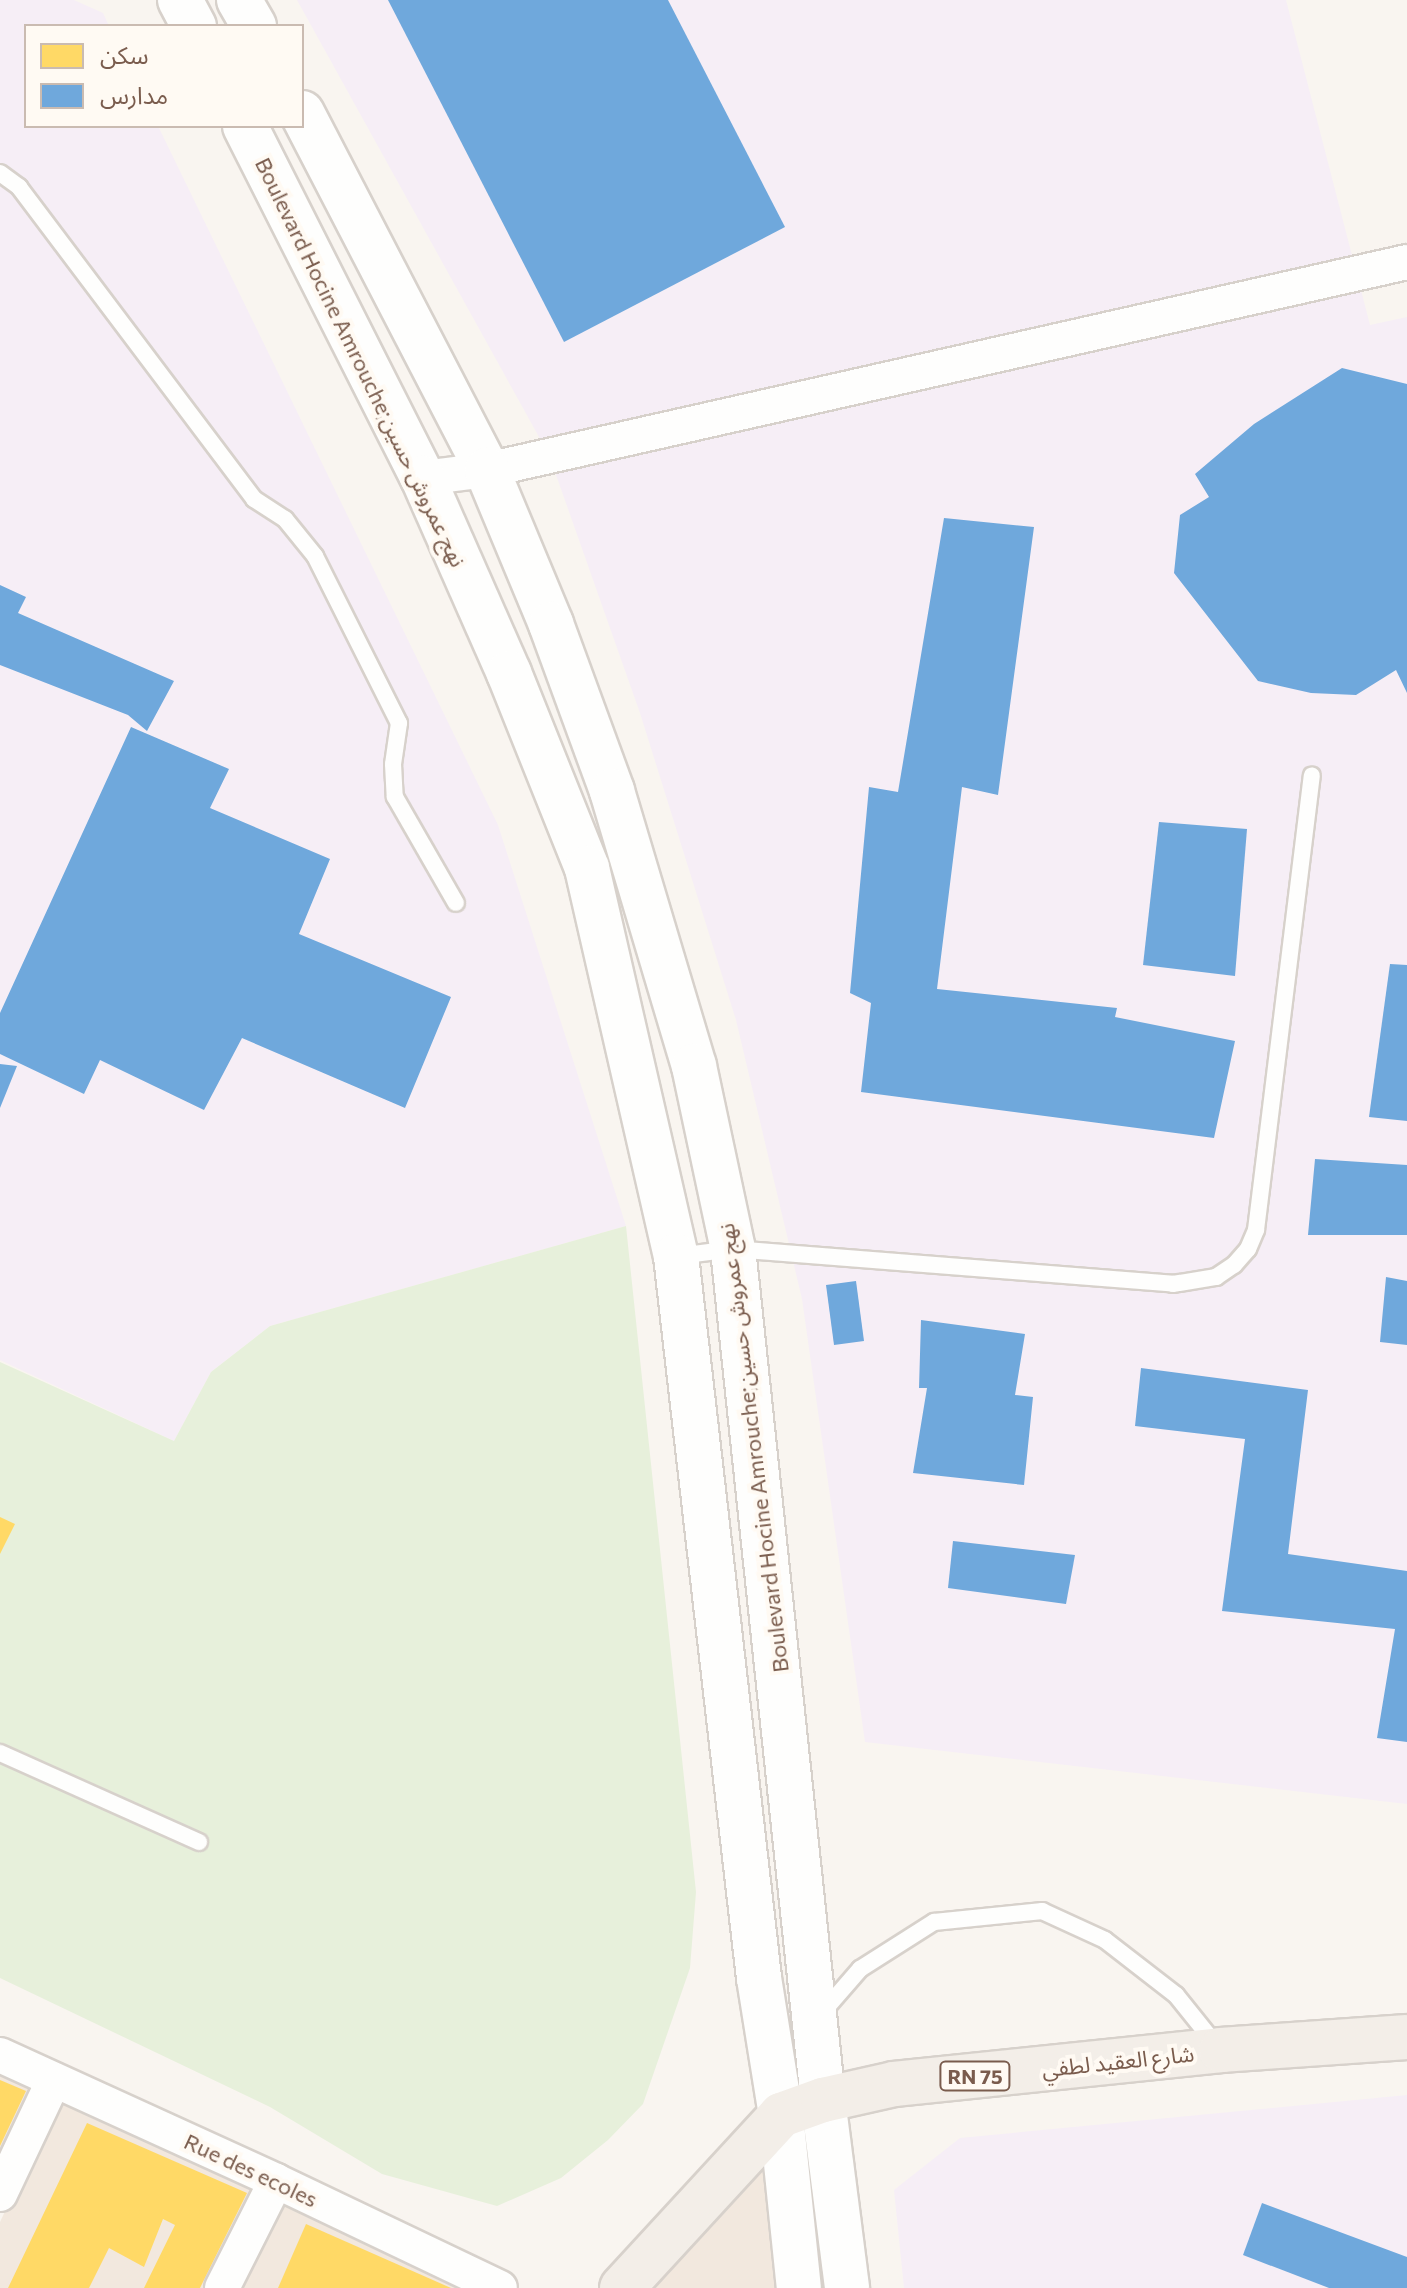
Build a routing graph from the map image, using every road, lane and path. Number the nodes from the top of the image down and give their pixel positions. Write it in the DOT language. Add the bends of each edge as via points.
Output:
graph roads {
  1 [pos="180,0"];
  2 [pos="239,0"];
  3 [pos="193,24"];
  4 [pos="253,24"];
  5 [pos="304,117"];
  6 [pos="246,128"];
  7 [pos="0,173"];
  8 [pos="1407,262"];
  9 [pos="487,470"];
  10 [pos="423,478"];
  11 [pos="1312,775"];
  12 [pos="456,903"];
  13 [pos="733,1249"];
  14 [pos="676,1256"];
  15 [pos="0,1753"];
  16 [pos="199,1842"];
  17 [pos="817,2018"];
  18 [pos="1407,2037"];
  19 [pos="1221,2050"];
  20 [pos="0,2055"];
  21 [pos="802,2060"];
  22 [pos="54,2080"];
  23 [pos="799,2101"];
  24 [pos="276,2181"];
  25 [pos="0,2194"];
  26 [pos="628,2285"];
  27 [pos="222,2288"];
  28 [pos="500,2288"];
  29 [pos="799,2288"];
  30 [pos="847,2288"];
  1 -- 3 [label="main road"];
  2 -- 4 [label="main road"];
  5 -- 9 [label="main road, Boulevard Hocine Amrouche;نهج عمروش حسين"];
  6 -- 10 [label="main road, Boulevard Hocine Amrouche;نهج عمروش حسين"];
  7 -- 12 [label="lane" via="19,187 254,499 285,519 315,556 399,723 395,797"];
  8 -- 9 [label="street"];
  9 -- 10 [label="street"];
  9 -- 13 [label="main road, Boulevard Hocine Amrouche;نهج عمروش حسين" via="612,791 694,1066"];
  10 -- 14 [label="main road, Boulevard Hocine Amrouche;نهج عمروش حسين" via="587,868"];
  11 -- 13 [label="lane" via="1258,1219 1248,1249 1234,1265 1216,1277 1173,1284"];
  13 -- 14 [label="lane"];
  13 -- 17 [label="main road, Boulevard Hocine Amrouche;نهج عمروش حسين"];
  14 -- 23 [label="main road, Boulevard Hocine Amrouche;نهج عمروش حسين" via="759,1978"];
  15 -- 16 [label="lane"];
  17 -- 19 [label="lane" via="860,1969 934,1922 1042,1911 1105,1940 1176,1995"];
  17 -- 21 [label="lane"];
  17 -- 23 [label="main road, Boulevard Hocine Amrouche;نهج عمروش حسين"];
  18 -- 19 [label="main road, شارع العقيد لطفي / RN 75"];
  19 -- 23 [label="main road, شارع العقيد لطفي / RN 75" via="894,2084"];
  20 -- 22 [label="street, Rue des ecoles"];
  22 -- 24 [label="street, Rue des ecoles"];
  22 -- 25 [label="street"];
  23 -- 26 [label="main road"];
  23 -- 29 [label="main road, Boulevard Hocine Amrouche;نهج عمروش حسين"];
  23 -- 30 [label="main road, Boulevard Hocine Amrouche;نهج عمروش حسين"];
  24 -- 27 [label="street"];
  24 -- 28 [label="street, Rue des ecoles"];
}
